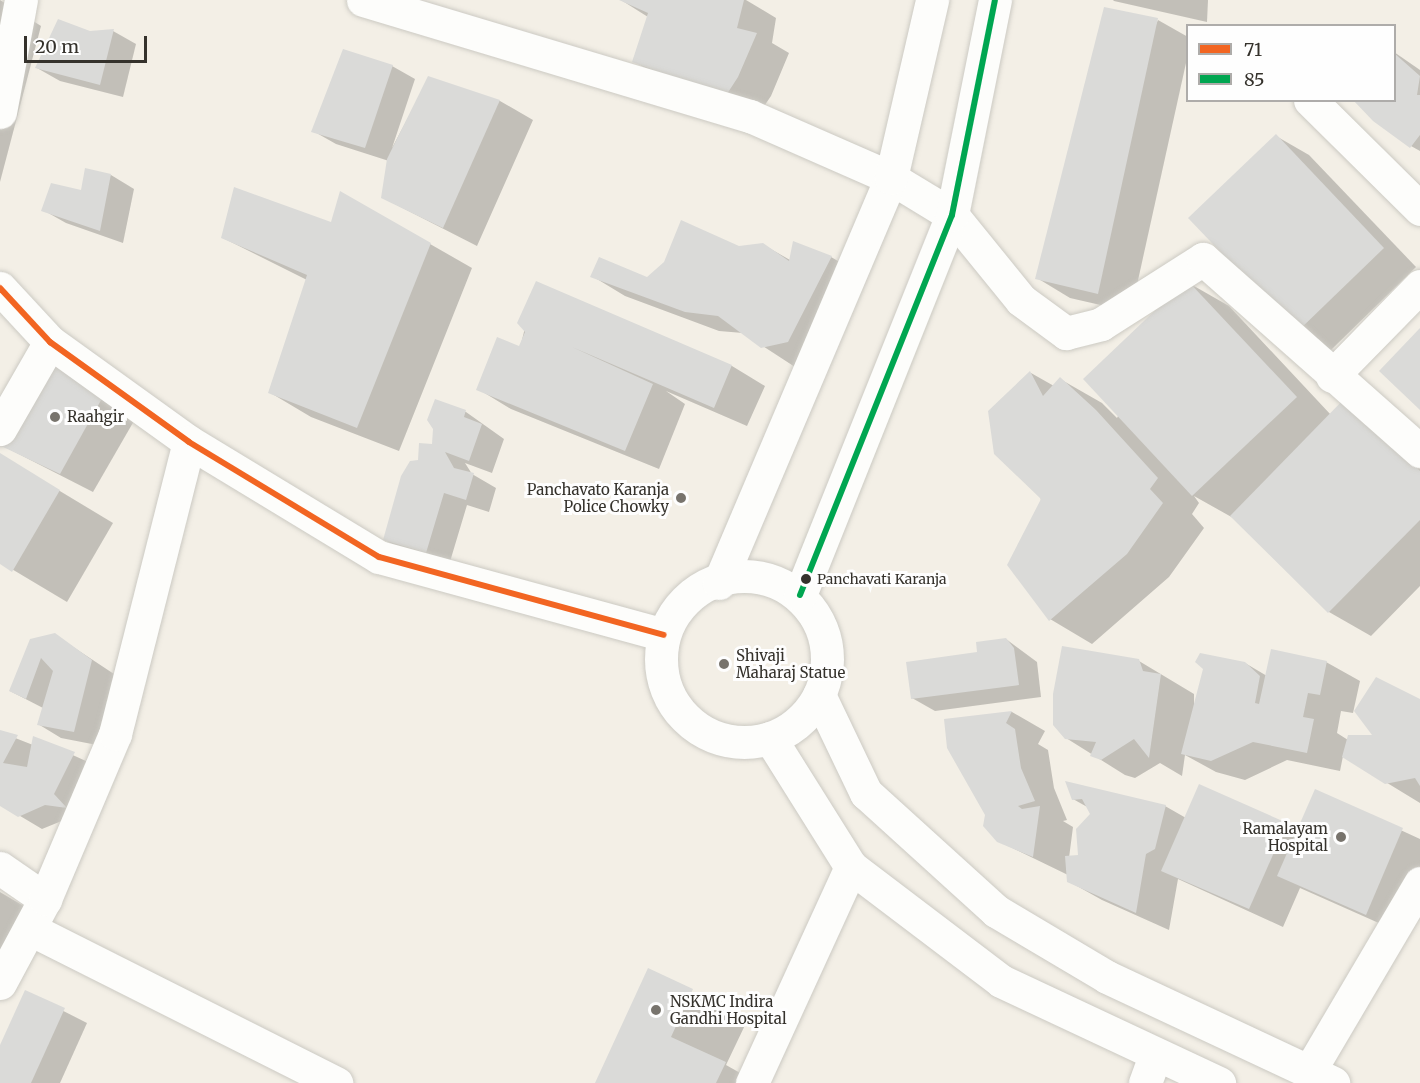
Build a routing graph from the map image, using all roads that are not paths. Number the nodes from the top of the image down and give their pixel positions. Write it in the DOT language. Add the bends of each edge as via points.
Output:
graph roads {
  1 [pos="21,0"];
  2 [pos="363,0"];
  3 [pos="932,0"];
  4 [pos="995,0"];
  5 [pos="1312,102"];
  6 [pos="0,112"];
  7 [pos="891,178"];
  8 [pos="1420,209"];
  9 [pos="952,215"];
  10 [pos="1420,286"];
  11 [pos="0,288"];
  12 [pos="50,342"];
  13 [pos="1332,376"];
  14 [pos="0,429"];
  15 [pos="189,442"];
  16 [pos="1420,451"];
  17 [pos="719,584"];
  18 [pos="800,596"];
  19 [pos="664,635"];
  20 [pos="819,695"];
  21 [pos="770,738"];
  22 [pos="851,867"];
  23 [pos="0,868"];
  24 [pos="1420,883"];
  25 [pos="45,899"];
  26 [pos="30,929"];
  27 [pos="0,983"];
  28 [pos="1150,1069"];
  29 [pos="1322,1077"];
  30 [pos="336,1083"];
  31 [pos="752,1083"];
  32 [pos="1219,1083"];
  1 -- 6 [label="street"];
  2 -- 7 [label="street" via="750,116"];
  3 -- 7 [label="street"];
  4 -- 9 [label="street"];
  5 -- 8 [label="street"];
  7 -- 9 [label="street"];
  7 -- 17 [label="street"];
  9 -- 13 [label="street" via="1021,300 1066,333 1101,324 1203,259"];
  9 -- 18 [label="street"];
  10 -- 13 [label="street"];
  11 -- 12 [label="street"];
  12 -- 14 [label="street"];
  12 -- 15 [label="street"];
  13 -- 16 [label="street"];
  15 -- 19 [label="street" via="379,557"];
  15 -- 25 [label="street" via="115,734"];
  17 -- 18 [label="street" via="750,575 777,582"];
  17 -- 19 [label="street" via="696,590 676,609"];
  18 -- 20 [label="street" via="816,617 826,642 828,669"];
  19 -- 21 [label="street" via="661,663 667,690 681,714 703,732 729,742"];
  20 -- 21 [label="street" via="804,717 783,734"];
  20 -- 29 [label="street" via="866,793 996,911 1107,978"];
  21 -- 22 [label="street"];
  22 -- 28 [label="street" via="1001,981"];
  22 -- 31 [label="street"];
  23 -- 25 [label="street"];
  24 -- 29 [label="street"];
  25 -- 26 [label="street"];
  26 -- 27 [label="street"];
  26 -- 30 [label="street"];
  28 -- 32 [label="street"];
}
